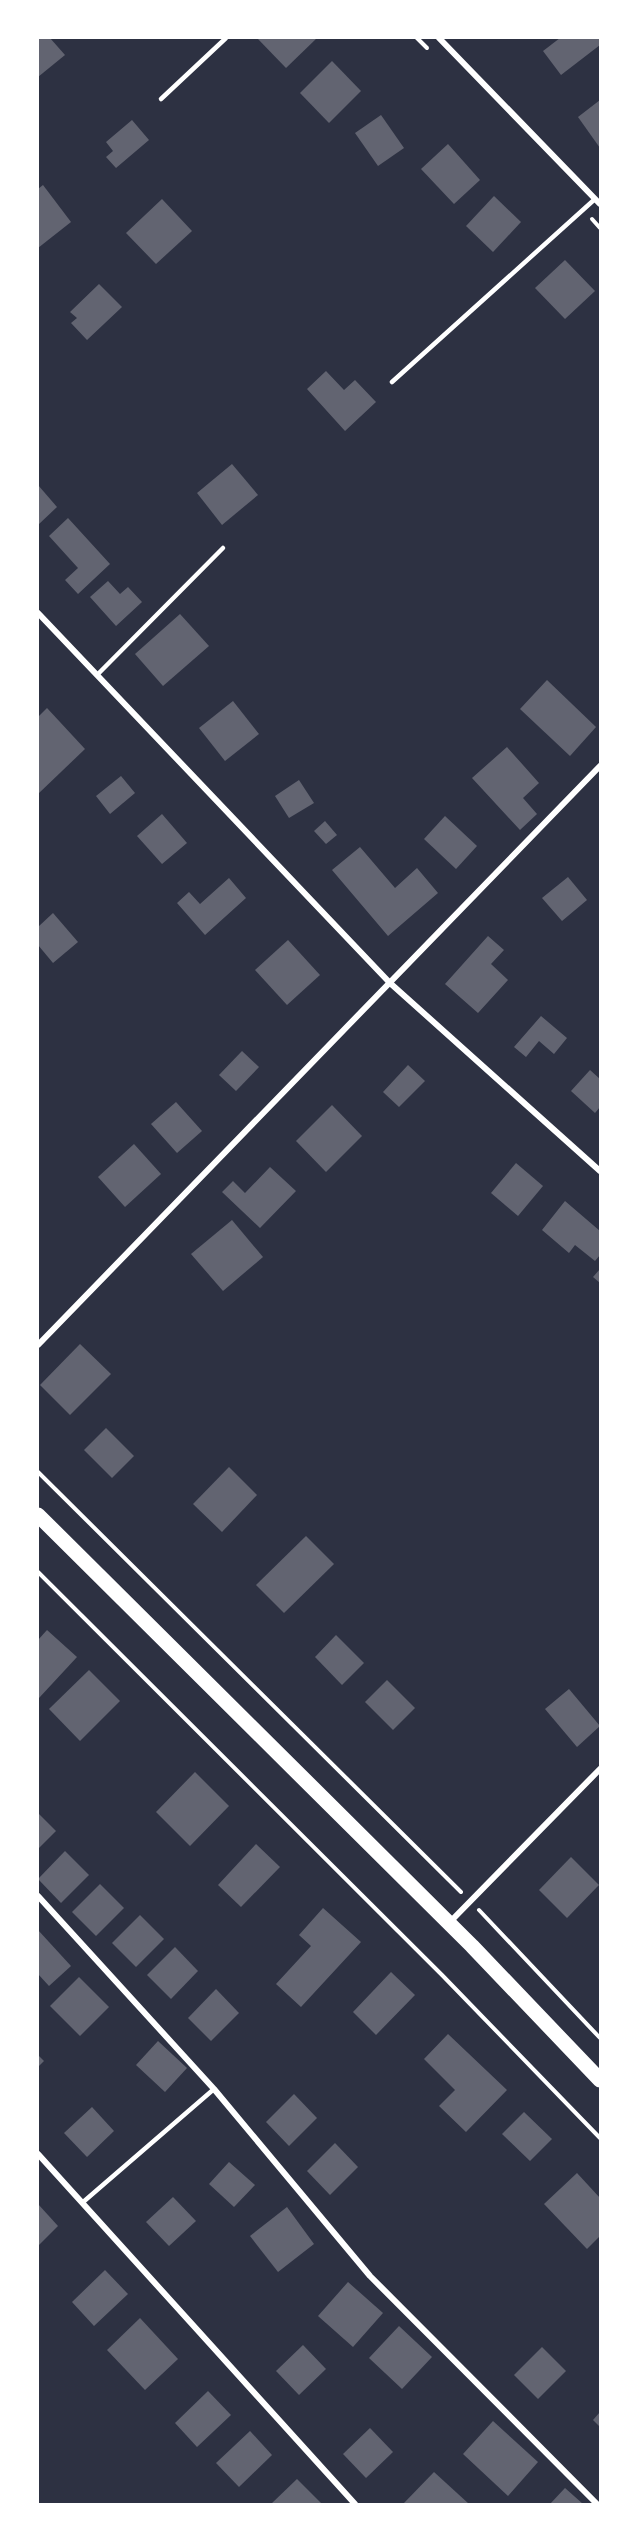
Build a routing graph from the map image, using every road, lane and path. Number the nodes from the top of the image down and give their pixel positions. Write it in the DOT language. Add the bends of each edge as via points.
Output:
graph roads {
  1 [pos="226,38"];
  2 [pos="439,38"];
  3 [pos="161,99"];
  4 [pos="598,201"];
  5 [pos="392,382"];
  6 [pos="223,548"];
  7 [pos="38,613"];
  8 [pos="98,674"];
  9 [pos="600,766"];
  10 [pos="390,982"];
  11 [pos="600,1171"];
  12 [pos="38,1345"];
  13 [pos="38,1472"];
  14 [pos="38,1515"];
  15 [pos="38,1572"];
  16 [pos="600,1769"];
  17 [pos="38,1896"];
  18 [pos="471,1902"];
  19 [pos="449,1923"];
  20 [pos="600,2038"];
  21 [pos="600,2080"];
  22 [pos="214,2089"];
  23 [pos="600,2138"];
  24 [pos="38,2154"];
  25 [pos="82,2203"];
  26 [pos="355,2505"];
  27 [pos="597,2505"];
  1 -- 3 [label="lane"];
  2 -- 4 [label="street"];
  4 -- 5 [label="lane"];
  6 -- 8 [label="lane"];
  7 -- 8 [label="street"];
  8 -- 10 [label="street"];
  9 -- 10 [label="street"];
  10 -- 11 [label="street"];
  10 -- 12 [label="street"];
  13 -- 18 [label="path"];
  14 -- 19 [label="main road"];
  15 -- 23 [label="path"];
  16 -- 18 [label="street"];
  17 -- 22 [label="street"];
  18 -- 19 [label="street"];
  18 -- 20 [label="path"];
  19 -- 21 [label="main road"];
  22 -- 25 [label="lane"];
  22 -- 27 [label="street" via="370,2276"];
  24 -- 25 [label="street"];
  25 -- 26 [label="street"];
}
